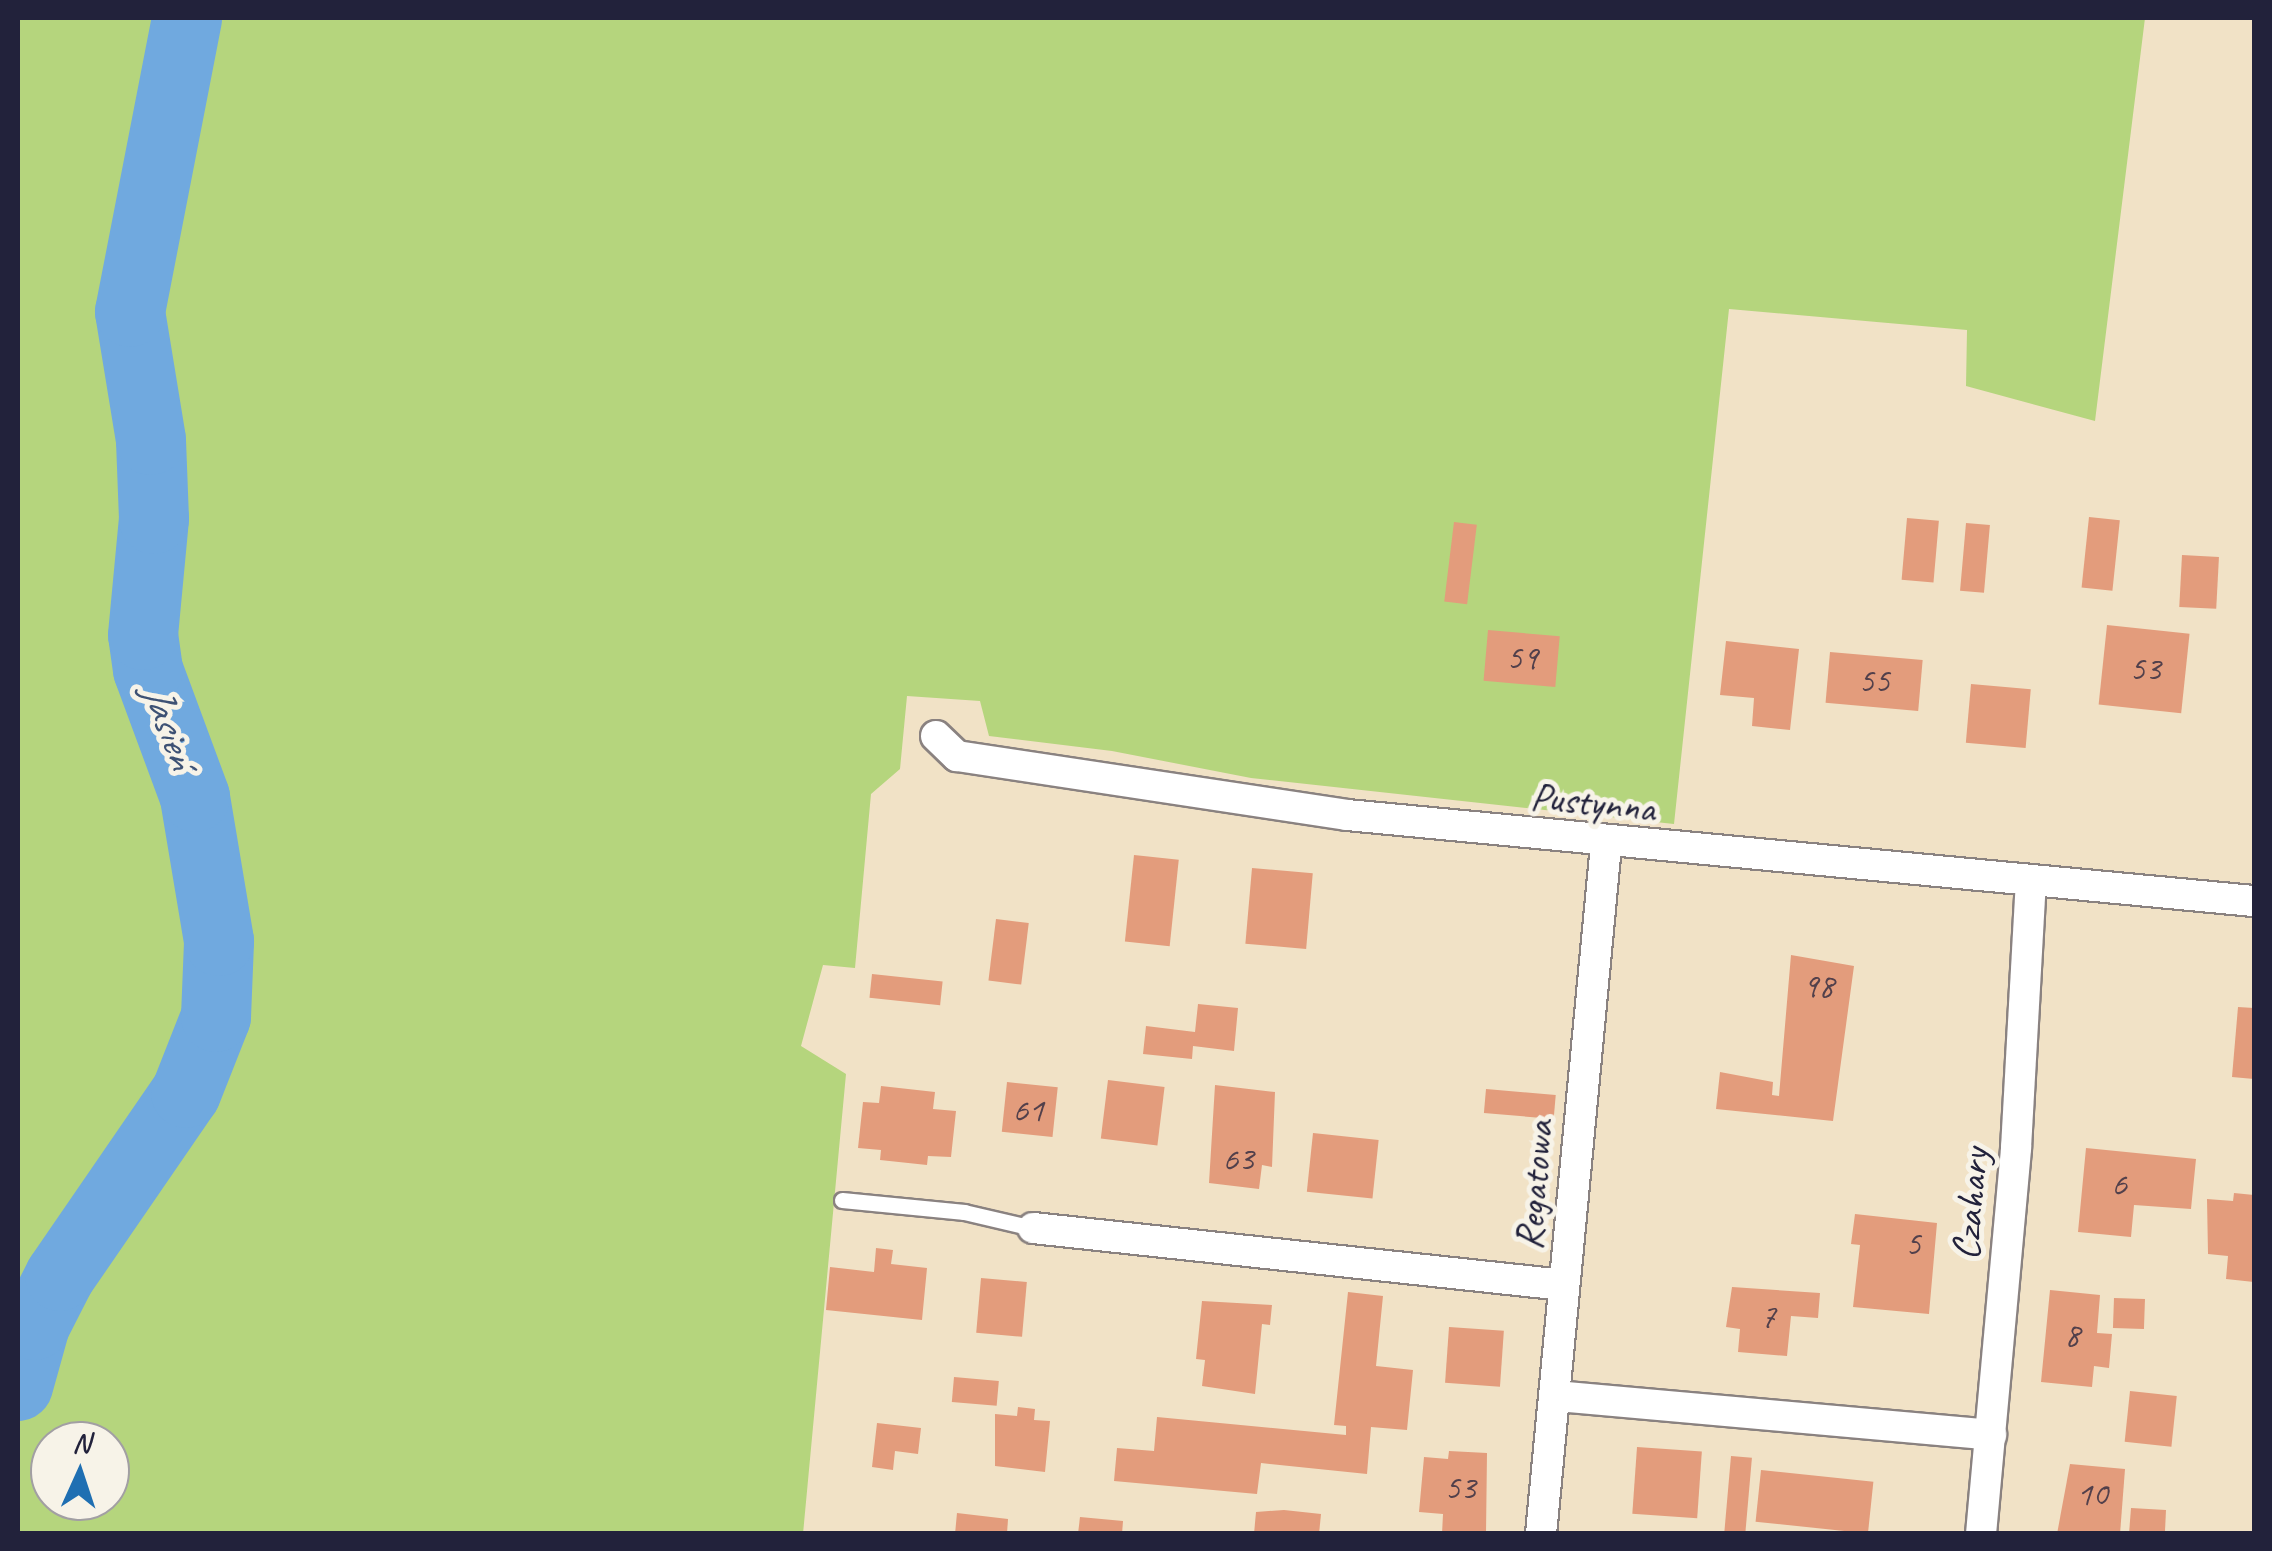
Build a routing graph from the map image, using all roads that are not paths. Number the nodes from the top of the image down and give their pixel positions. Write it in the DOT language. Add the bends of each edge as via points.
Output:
graph roads {
  1 [pos="936,736"];
  2 [pos="1606,844"];
  3 [pos="2031,881"];
  4 [pos="2254,901"];
  5 [pos="842,1200"];
  6 [pos="1033,1228"];
  7 [pos="1564,1285"];
  8 [pos="1556,1396"];
  9 [pos="1990,1435"];
  10 [pos="1541,1534"];
  11 [pos="1980,1534"];
  1 -- 2 [label="street, Pustynna" via="958,756 1217,798"];
  2 -- 3 [label="street, Pustynna"];
  2 -- 7 [label="street, Regatowa"];
  3 -- 4 [label="street, Pustynna"];
  3 -- 9 [label="street, Czahary"];
  5 -- 6 [label="lane" via="964,1212"];
  6 -- 7 [label="street"];
  7 -- 8 [label="street, Regatowa"];
  8 -- 9 [label="street"];
  8 -- 10 [label="street, Regatowa"];
  9 -- 11 [label="street, Czahary"];
}
